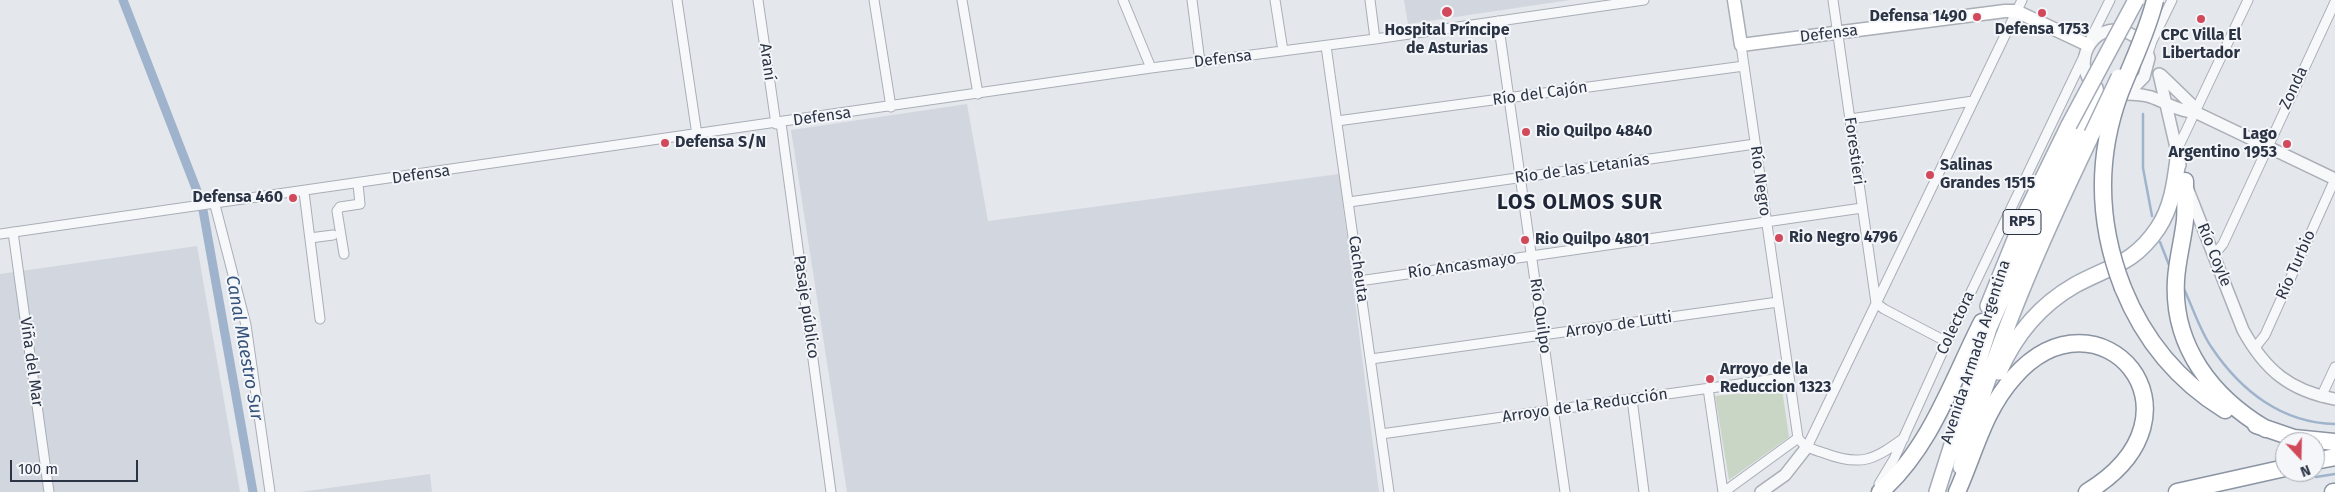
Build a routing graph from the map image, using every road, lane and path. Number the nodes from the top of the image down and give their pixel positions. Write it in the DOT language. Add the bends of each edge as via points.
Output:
graph roads {
  1 [pos="677,0"];
  2 [pos="758,0"];
  3 [pos="874,0"];
  4 [pos="962,0"];
  5 [pos="1123,0"];
  6 [pos="1192,0"];
  7 [pos="1275,0"];
  8 [pos="1370,0"];
  9 [pos="1644,0"];
  10 [pos="1734,0"];
  11 [pos="1832,0"];
  12 [pos="2110,0"];
  13 [pos="2136,0"];
  14 [pos="2154,0"];
  15 [pos="2172,0"];
  16 [pos="2248,0"];
  17 [pos="2335,2"];
  18 [pos="2017,4"];
  19 [pos="1498,22"];
  20 [pos="1837,33"];
  21 [pos="1375,39"];
  22 [pos="1741,45"];
  23 [pos="1326,46"];
  24 [pos="2086,50"];
  25 [pos="1283,51"];
  26 [pos="2149,55"];
  27 [pos="1200,62"];
  28 [pos="1744,66"];
  29 [pos="1151,68"];
  30 [pos="2159,74"];
  31 [pos="2095,88"];
  32 [pos="2129,92"];
  33 [pos="978,94"];
  34 [pos="1510,98"];
  35 [pos="1973,101"];
  36 [pos="2167,104"];
  37 [pos="891,107"];
  38 [pos="2195,112"];
  39 [pos="1850,119"];
  40 [pos="1337,121"];
  41 [pos="778,123"];
  42 [pos="697,135"];
  43 [pos="1755,144"];
  44 [pos="2267,146"];
  45 [pos="2177,155"];
  46 [pos="1521,178"];
  47 [pos="2335,179"];
  48 [pos="2185,181"];
  49 [pos="358,184"];
  50 [pos="304,192"];
  51 [pos="1348,202"];
  52 [pos="215,205"];
  53 [pos="1862,208"];
  54 [pos="1766,222"];
  55 [pos="13,232"];
  56 [pos="0,234"];
  57 [pos="333,235"];
  58 [pos="310,238"];
  59 [pos="344,254"];
  60 [pos="2214,255"];
  61 [pos="1532,256"];
  62 [pos="1359,281"];
  63 [pos="1778,302"];
  64 [pos="1876,303"];
  65 [pos="320,319"];
  66 [pos="1982,322"];
  67 [pos="1543,336"];
  68 [pos="1947,342"];
  69 [pos="2254,349"];
  70 [pos="1371,359"];
  71 [pos="2335,367"];
  72 [pos="1789,377"];
  73 [pos="1708,388"];
  74 [pos="2321,397"];
  75 [pos="1632,399"];
  76 [pos="2335,399"];
  77 [pos="1554,411"];
  78 [pos="2266,429"];
  79 [pos="1381,434"];
  80 [pos="1798,438"];
  81 [pos="1904,438"];
  82 [pos="1968,441"];
  83 [pos="2335,442"];
  84 [pos="1807,447"];
  85 [pos="2275,470"];
  86 [pos="49,492"];
  87 [pos="270,492"];
  88 [pos="831,492"];
  89 [pos="1389,492"];
  90 [pos="1562,492"];
  91 [pos="1644,492"];
  92 [pos="1724,492"];
  93 [pos="1760,492"];
  94 [pos="1873,492"];
  95 [pos="1880,492"];
  96 [pos="1931,492"];
  97 [pos="1937,492"];
  98 [pos="1955,492"];
  99 [pos="2087,492"];
  100 [pos="2177,492"];
  1 -- 42 [label="street"];
  2 -- 41 [label="street, Araní"];
  3 -- 37 [label="street"];
  4 -- 33 [label="street"];
  5 -- 29 [label="street"];
  6 -- 27 [label="street"];
  7 -- 25 [label="street"];
  8 -- 21 [label="street"];
  9 -- 19 [label="street, Defensa"];
  10 -- 22 [label="main road, Río Negro"];
  11 -- 20 [label="street, Forestieri"];
  12 -- 24 [label="street, Colectora"];
  13 -- 66 [label="main road, Avenida Armada Argentina / RP5, bridge" via="2069,125 2012,244"];
  14 -- 78 [label="highway, bridge" via="2150,21 2107,137 2103,166 2106,226 2112,257 2122,288 2146,335 2178,374 2224,409"];
  14 -- 82 [label="main road, Avenida Armada Argentina / RP5, bridge" via="2012,310"];
  15 -- 26 [label="street" via="2152,41"];
  16 -- 38 [label="street"];
  17 -- 44 [label="street, Zonda"];
  18 -- 20 [label="main road, Defensa"];
  18 -- 24 [label="main road"];
  18 -- 35 [label="street"];
  19 -- 21 [label="street, Defensa"];
  19 -- 34 [label="street, Río Quilpo"];
  20 -- 22 [label="main road, Defensa"];
  20 -- 39 [label="street, Forestieri"];
  21 -- 23 [label="street, Defensa"];
  22 -- 28 [label="street, Río Negro"];
  23 -- 25 [label="street, Defensa"];
  23 -- 40 [label="street, Cacheuta"];
  24 -- 26 [label="street" via="2093,38 2105,31 2124,31 2139,39"];
  24 -- 31 [label="street" via="2084,70"];
  24 -- 68 [label="street, Colectora"];
  25 -- 27 [label="street, Defensa"];
  26 -- 30 [label="street"];
  26 -- 32 [label="street" via="2144,77"];
  27 -- 29 [label="street, Defensa"];
  28 -- 34 [label="street, Río del Cajón"];
  28 -- 43 [label="street, Río Negro"];
  29 -- 33 [label="street, Defensa"];
  30 -- 36 [label="street, Río Coyle"];
  30 -- 38 [label="street" via="2191,104"];
  31 -- 32 [label="street" via="2107,93"];
  31 -- 97 [label="main road" via="2096,96 1989,328"];
  32 -- 36 [label="street"];
  33 -- 37 [label="street, Defensa"];
  34 -- 40 [label="street, Río del Cajón"];
  34 -- 46 [label="street, Río Quilpo"];
  35 -- 39 [label="street"];
  35 -- 64 [label="street"];
  36 -- 38 [label="street"];
  36 -- 45 [label="street, Río Coyle"];
  37 -- 41 [label="street, Defensa"];
  38 -- 44 [label="street"];
  38 -- 45 [label="street"];
  39 -- 53 [label="street, Forestieri"];
  40 -- 51 [label="street, Cacheuta"];
  41 -- 42 [label="street, Defensa"];
  41 -- 88 [label="street, Pasaje público"];
  42 -- 49 [label="street, Defensa"];
  43 -- 46 [label="street, Río de las Letanías"];
  43 -- 54 [label="street, Río Negro"];
  44 -- 47 [label="street"];
  44 -- 60 [label="street, Zonda" via="2223,244"];
  45 -- 48 [label="street, Río Coyle"];
  45 -- 82 [label="main road" via="2168,206 2151,237 2123,263 2059,295 2028,324 2005,357"];
  46 -- 51 [label="street, Río de las Letanías"];
  46 -- 61 [label="street, Río Quilpo"];
  47 -- 69 [label="street, Río Turbio" via="2265,335"];
  48 -- 60 [label="street, Río Coyle"];
  48 -- 78 [label="highway" via="2185,222 2175,283 2182,331 2196,363 2217,392 2236,410"];
  49 -- 50 [label="street, Defensa"];
  49 -- 59 [label="street" via="360,204 340,207 337,211"];
  50 -- 52 [label="street, Defensa"];
  50 -- 58 [label="street"];
  51 -- 62 [label="street, Cacheuta"];
  52 -- 55 [label="street, Defensa"];
  52 -- 87 [label="street" via="246,325"];
  53 -- 54 [label="street, Río Ancasmayo"];
  53 -- 64 [label="street, Forestieri"];
  54 -- 61 [label="street, Río Ancasmayo"];
  54 -- 63 [label="street, Río Negro"];
  55 -- 56 [label="street, Defensa"];
  55 -- 86 [label="street, Viña del Mar"];
  57 -- 58 [label="street"];
  58 -- 65 [label="street"];
  60 -- 69 [label="street, Río Coyle" via="2243,330"];
  61 -- 62 [label="street, Río Ancasmayo"];
  61 -- 67 [label="street, Río Quilpo"];
  62 -- 70 [label="street, Cacheuta"];
  63 -- 67 [label="street, Arroyo de Lutti"];
  63 -- 72 [label="street, Río Negro"];
  64 -- 68 [label="street"];
  64 -- 84 [label="street"];
  66 -- 95 [label="highway" via="1925,434 1898,474"];
  66 -- 96 [label="main road, Avenida Armada Argentina / RP5"];
  67 -- 70 [label="street, Arroyo de Lutti"];
  67 -- 77 [label="street, Río Quilpo"];
  68 -- 81 [label="street, Colectora"];
  69 -- 74 [label="street, Río Coyle" via="2291,385"];
  70 -- 79 [label="street, Cacheuta"];
  71 -- 74 [label="street"];
  72 -- 73 [label="street, Arroyo de la Reducción"];
  72 -- 80 [label="street, Río Negro"];
  73 -- 75 [label="street, Arroyo de la Reducción"];
  73 -- 92 [label="street"];
  74 -- 76 [label="street, Río Coyle"];
  75 -- 77 [label="street, Arroyo de la Reducción"];
  75 -- 91 [label="street"];
  77 -- 79 [label="street, Arroyo de la Reducción"];
  77 -- 90 [label="street, Río Quilpo"];
  78 -- 83 [label="highway" via="2294,438"];
  79 -- 89 [label="street, Cacheuta"];
  80 -- 84 [label="street"];
  80 -- 92 [label="street"];
  81 -- 84 [label="street" via="1874,458 1854,462"];
  81 -- 94 [label="street, Colectora" via="1888,471"];
  82 -- 98 [label="main road, Avenida Armada Argentina / RP5"];
  84 -- 93 [label="street" via="1785,475"];
  85 -- 100 [label="highway"];
  98 -- 99 [label="highway" via="1971,460 1981,429 2014,378 2029,363 2050,350 2084,344 2104,348 2127,363 2143,390 2146,412 2141,434 2132,452 2108,477"];
}
